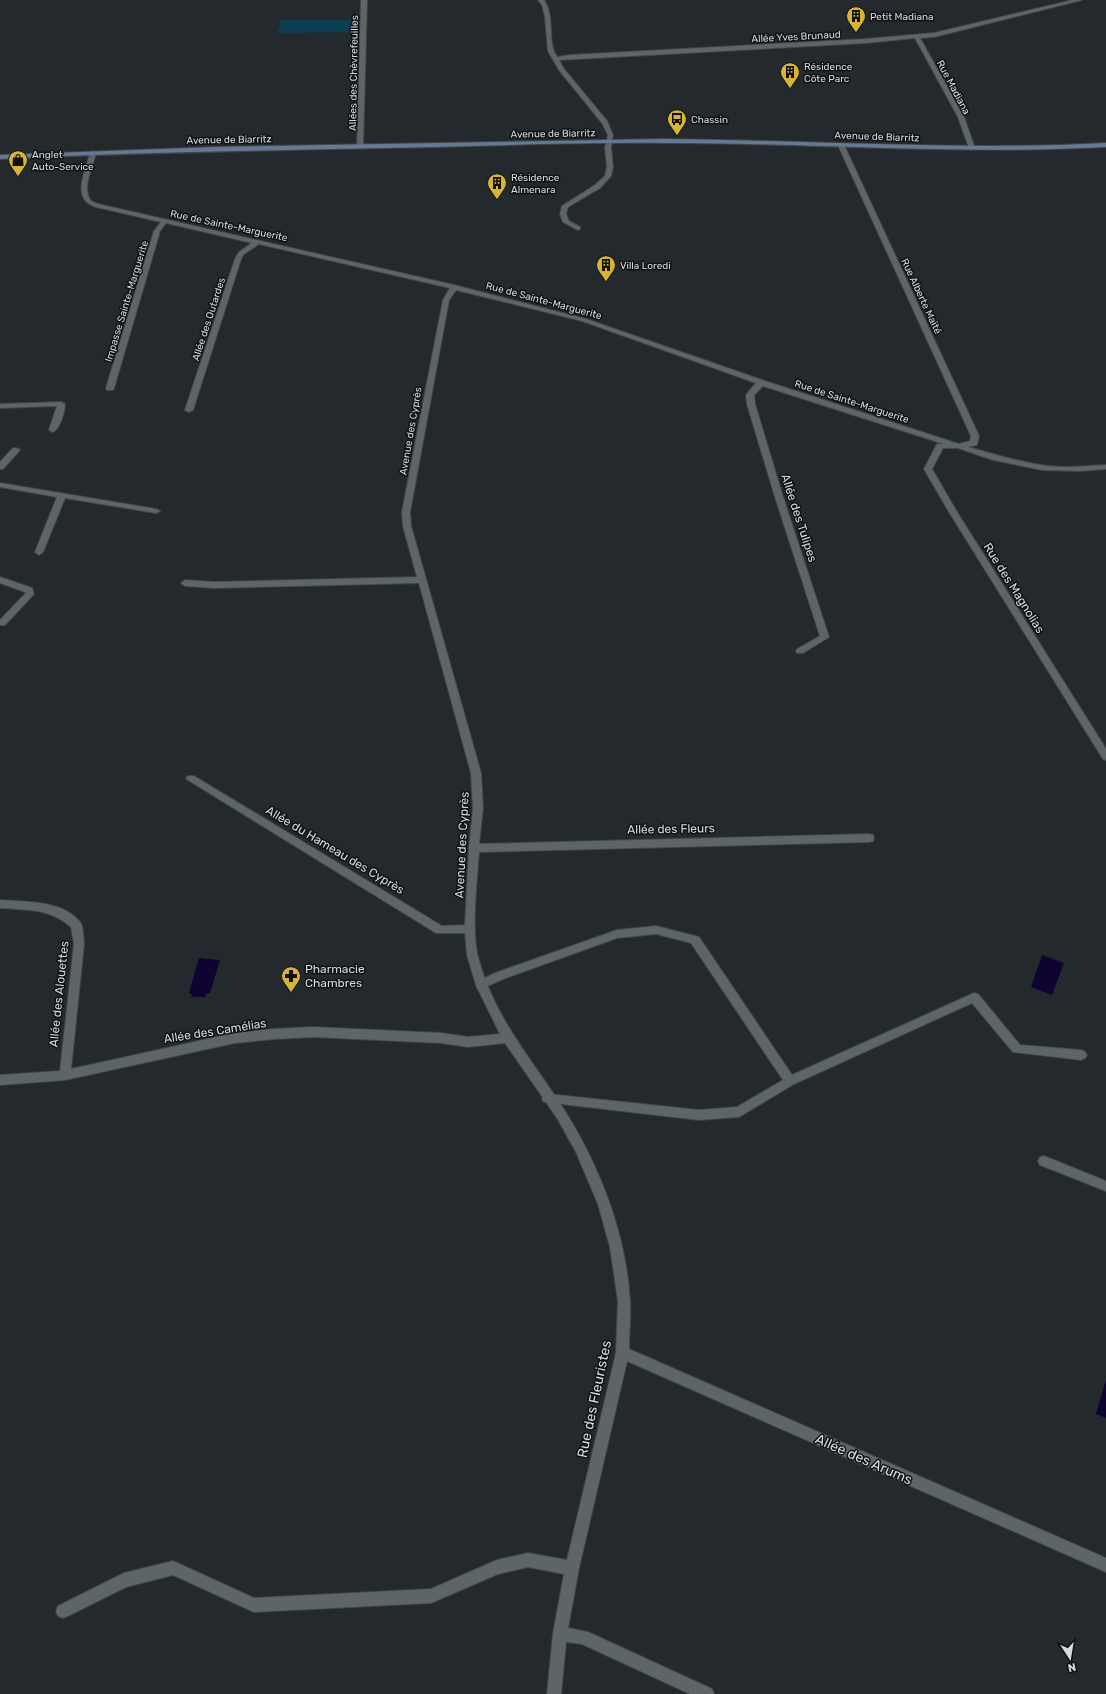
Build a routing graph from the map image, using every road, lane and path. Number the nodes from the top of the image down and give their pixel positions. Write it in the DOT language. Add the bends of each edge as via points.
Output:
graph roads {
  1 [pos="364,0"];
  2 [pos="541,0"];
  3 [pos="1079,0"];
  4 [pos="916,36"];
  5 [pos="557,59"];
  6 [pos="609,142"];
  7 [pos="841,145"];
  8 [pos="1106,145"];
  9 [pos="360,146"];
  10 [pos="972,148"];
  11 [pos="93,153"];
  12 [pos="0,157"];
  13 [pos="164,222"];
  14 [pos="578,228"];
  15 [pos="258,242"];
  16 [pos="454,287"];
  17 [pos="762,383"];
  18 [pos="110,388"];
  19 [pos="0,406"];
  20 [pos="189,410"];
  21 [pos="53,430"];
  22 [pos="960,446"];
  23 [pos="16,450"];
  24 [pos="1106,466"];
  25 [pos="0,467"];
  26 [pos="0,485"];
  27 [pos="62,495"];
  28 [pos="156,511"];
  29 [pos="40,552"];
  30 [pos="0,580"];
  31 [pos="422,580"];
  32 [pos="185,583"];
  33 [pos="2,623"];
  34 [pos="800,651"];
  35 [pos="1106,756"];
  36 [pos="191,778"];
  37 [pos="869,838"];
  38 [pos="474,848"];
  39 [pos="0,904"];
  40 [pos="470,929"];
  41 [pos="481,985"];
  42 [pos="508,1038"];
  43 [pos="1081,1055"];
  44 [pos="65,1075"];
  45 [pos="0,1080"];
  46 [pos="790,1081"];
  47 [pos="548,1099"];
  48 [pos="1044,1161"];
  49 [pos="1106,1186"];
  50 [pos="622,1353"];
  51 [pos="1106,1565"];
  52 [pos="572,1568"];
  53 [pos="63,1611"];
  54 [pos="560,1634"];
  55 [pos="554,1694"];
  56 [pos="707,1694"];
  1 -- 9 [label="street, Allées des Chèvrefeuilles"];
  2 -- 5 [label="street" via="547,7 550,51"];
  3 -- 4 [label="street, Allée Yves Brunaud" via="955,30"];
  4 -- 5 [label="street, Allée Yves Brunaud"];
  4 -- 10 [label="street, Rue Madiana" via="960,117"];
  5 -- 6 [label="street" via="561,69 605,122 610,132"];
  6 -- 7 [label="main road, Avenue de Biarritz"];
  6 -- 9 [label="main road, Avenue de Biarritz"];
  6 -- 14 [label="street" via="610,171 604,182 565,206 563,214 566,222"];
  7 -- 10 [label="main road, Avenue de Biarritz"];
  7 -- 22 [label="street, Rue Alberte Maïté" via="975,436 974,443"];
  8 -- 10 [label="main road, Avenue de Biarritz"];
  9 -- 11 [label="main road, Avenue de Biarritz"];
  11 -- 12 [label="main road, Avenue de Biarritz"];
  11 -- 13 [label="street, Rue de Sainte-Marguerite" via="85,181 85,193 89,202"];
  13 -- 15 [label="street, Rue de Sainte-Marguerite"];
  13 -- 18 [label="street, Impasse Sainte-Marguerite" via="157,231"];
  15 -- 16 [label="street, Rue de Sainte-Marguerite"];
  15 -- 20 [label="street, Allée des Outardes" via="241,253 238,259"];
  16 -- 17 [label="street, Rue de Sainte-Marguerite" via="584,320"];
  16 -- 31 [label="street, Avenue des Cyprès" via="446,300 406,512 406,526"];
  17 -- 22 [label="street, Rue de Sainte-Marguerite"];
  17 -- 34 [label="street, Allée des Tulipes" via="750,395 752,404 779,497 825,637"];
  19 -- 21 [label="street" via="61,404"];
  22 -- 24 [label="street, Rue de Sainte-Marguerite" via="996,458 1042,468 1079,469"];
  22 -- 35 [label="street, Rue des Magnolias" via="940,446 928,469"];
  23 -- 25 [label="street"];
  26 -- 27 [label="street"];
  27 -- 28 [label="street"];
  27 -- 29 [label="street"];
  30 -- 33 [label="street" via="29,590 30,594"];
  31 -- 32 [label="street" via="214,585"];
  31 -- 38 [label="street, Avenue des Cyprès" via="476,773 478,808"];
  36 -- 40 [label="street, Allée du Hameau des Cyprès" via="440,930"];
  37 -- 38 [label="street, Allée des Fleurs"];
  38 -- 40 [label="street, Avenue des Cyprès"];
  39 -- 44 [label="street, Allée des Alouettes" via="44,907 64,915 76,925 79,944"];
  40 -- 41 [label="street, Avenue des Cyprès" via="472,956"];
  41 -- 42 [label="street, Avenue des Cyprès"];
  41 -- 46 [label="street" via="499,976 617,934 656,930 695,940"];
  42 -- 44 [label="street, Allée des Camélias" via="468,1042 441,1038 313,1032 275,1034 234,1038"];
  42 -- 47 [label="street, Rue des Fleuristes"];
  43 -- 46 [label="street" via="1017,1049 974,998"];
  44 -- 45 [label="street, Allée des Camélias"];
  46 -- 47 [label="street" via="739,1112 700,1115"];
  47 -- 50 [label="street, Rue des Fleuristes" via="561,1115 581,1150 604,1204 616,1247 624,1302"];
  48 -- 49 [label="street"];
  50 -- 51 [label="street, Allée des Arums"];
  50 -- 52 [label="street, Rue des Fleuristes"];
  52 -- 53 [label="street" via="528,1560 497,1567 431,1596 254,1605 173,1568 124,1580"];
  52 -- 54 [label="street, Rue des Fleuristes"];
  54 -- 55 [label="street, Rue des Fleuristes"];
  54 -- 56 [label="street" via="583,1637"];
}
